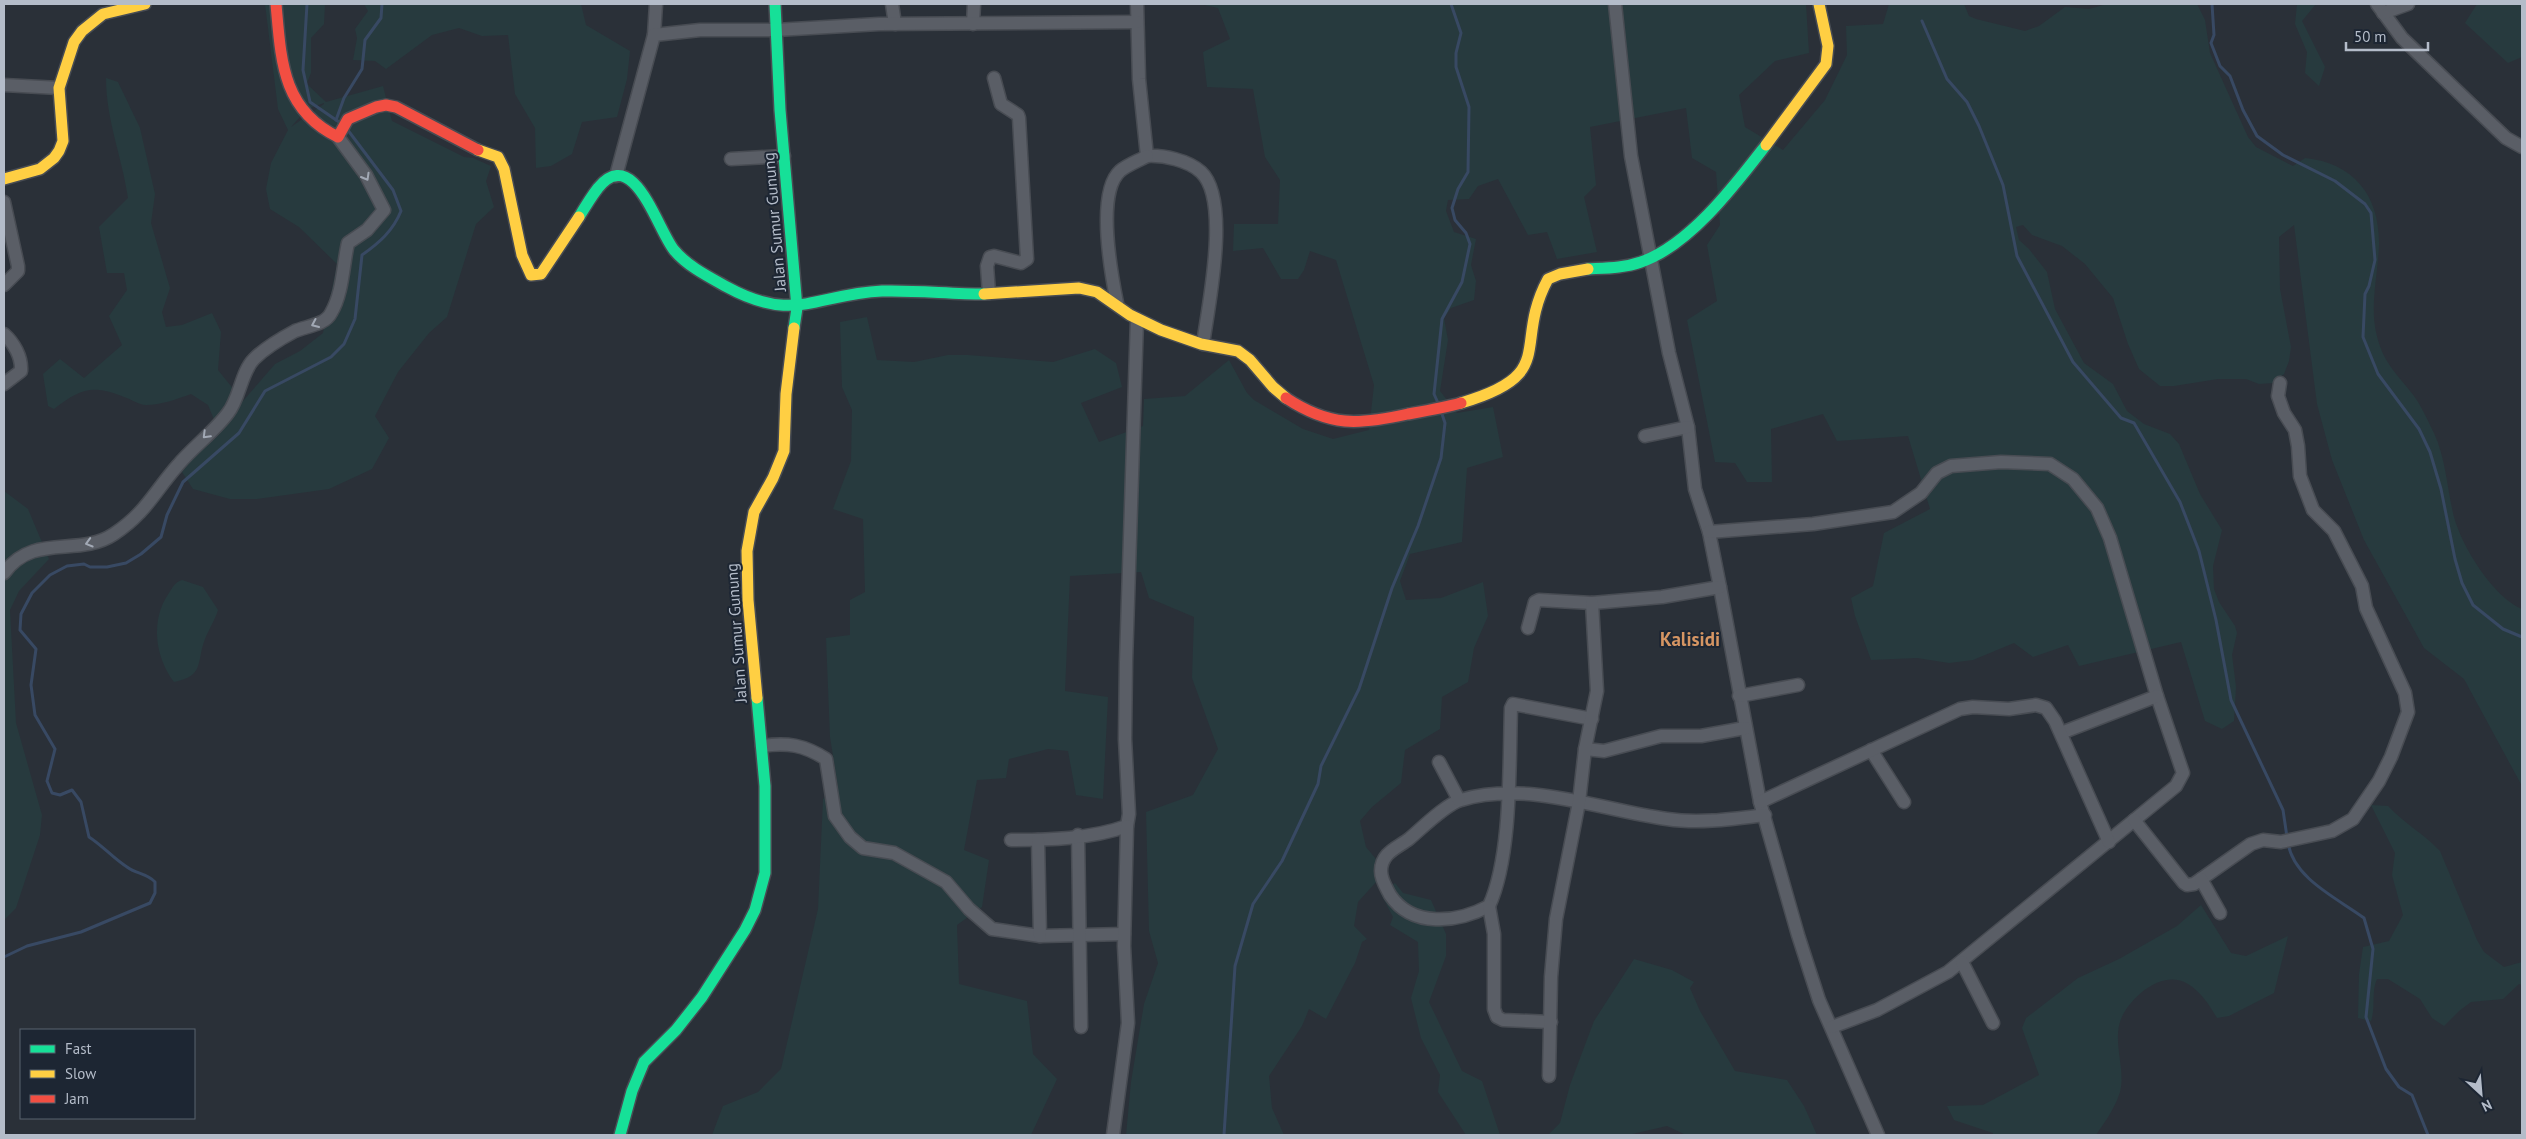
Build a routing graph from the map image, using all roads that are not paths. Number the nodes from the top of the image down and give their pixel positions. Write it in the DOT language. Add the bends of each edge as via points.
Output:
graph roads {
  1 [pos="145,4"];
  2 [pos="276,4"];
  3 [pos="656,4"];
  4 [pos="775,4"];
  5 [pos="892,4"];
  6 [pos="974,4"];
  7 [pos="1137,4"];
  8 [pos="1615,4"];
  9 [pos="1819,4"];
  10 [pos="2408,4"];
  11 [pos="2380,8"];
  12 [pos="1137,22"];
  13 [pos="895,24"];
  14 [pos="973,24"];
  15 [pos="776,30"];
  16 [pos="654,35"];
  17 [pos="994,78"];
  18 [pos="4,85"];
  19 [pos="60,88"];
  20 [pos="339,134"];
  21 [pos="2522,147"];
  22 [pos="784,156"];
  23 [pos="1147,156"];
  24 [pos="731,159"];
  25 [pos="616,176"];
  26 [pos="4,178"];
  27 [pos="4,202"];
  28 [pos="1651,259"];
  29 [pos="4,285"];
  30 [pos="989,293"];
  31 [pos="1116,302"];
  32 [pos="797,308"];
  33 [pos="1137,319"];
  34 [pos="4,334"];
  35 [pos="1203,344"];
  36 [pos="2280,383"];
  37 [pos="4,384"];
  38 [pos="1688,427"];
  39 [pos="1645,436"];
  40 [pos="1709,532"];
  41 [pos="4,573"];
  42 [pos="1720,587"];
  43 [pos="1592,603"];
  44 [pos="1528,628"];
  45 [pos="1798,685"];
  46 [pos="1739,696"];
  47 [pos="2157,696"];
  48 [pos="1592,719"];
  49 [pos="1745,728"];
  50 [pos="2061,733"];
  51 [pos="762,746"];
  52 [pos="1585,749"];
  53 [pos="1872,750"];
  54 [pos="1438,762"];
  55 [pos="1508,792"];
  56 [pos="1459,800"];
  57 [pos="1579,802"];
  58 [pos="1760,802"];
  59 [pos="1904,802"];
  60 [pos="1765,815"];
  61 [pos="2134,820"];
  62 [pos="1127,826"];
  63 [pos="1078,835"];
  64 [pos="1011,840"];
  65 [pos="1038,840"];
  66 [pos="2109,842"];
  67 [pos="2200,879"];
  68 [pos="1489,906"];
  69 [pos="2220,913"];
  70 [pos="1124,934"];
  71 [pos="1080,935"];
  72 [pos="1040,936"];
  73 [pos="1962,962"];
  74 [pos="1551,1022"];
  75 [pos="1993,1023"];
  76 [pos="1081,1027"];
  77 [pos="1832,1027"];
  78 [pos="1549,1076"];
  79 [pos="620,1135"];
  80 [pos="1113,1135"];
  81 [pos="1878,1135"];
  1 -- 19 [label="street" via="103,14 82,31 74,42"];
  2 -- 20 [label="street" via="289,90 305,115 322,132"];
  3 -- 16 [label="street"];
  4 -- 15 [label="street, Jalan Sumur Gunung"];
  5 -- 13 [label="street"];
  6 -- 14 [label="street"];
  7 -- 12 [label="street"];
  8 -- 28 [label="street" via="1631,156"];
  9 -- 28 [label="street" via="1828,50 1822,70 1794,109 1705,216 1678,241"];
  10 -- 11 [label="street"];
  11 -- 21 [label="street" via="2402,38 2506,138"];
  12 -- 14 [label="street"];
  12 -- 23 [label="street"];
  13 -- 14 [label="street"];
  13 -- 15 [label="street"];
  15 -- 16 [label="street" via="700,30"];
  15 -- 22 [label="street, Jalan Sumur Gunung"];
  16 -- 25 [label="street"];
  17 -- 30 [label="street" via="1001,104 1019,118 1027,259 1022,263 990,257 987,266"];
  18 -- 19 [label="street"];
  19 -- 26 [label="street" via="61,150 44,168"];
  20 -- 25 [label="street" via="348,119 386,105 396,107 465,145 498,157 506,172 524,263 531,275 542,274 599,187"];
  20 -- 41 [label="street, one-way" via="384,210 367,230 348,242 331,314 318,324 297,330 267,346 252,361 228,412 177,465 135,518 112,536 84,545 34,550 19,556"];
  22 -- 24 [label="street"];
  22 -- 32 [label="street, Jalan Sumur Gunung"];
  23 -- 31 [label="street" via="1119,172 1110,188 1108,245"];
  23 -- 35 [label="street" via="1157,155 1183,162 1201,172 1210,186 1217,226"];
  25 -- 32 [label="street" via="634,180 642,188 657,222 681,258 737,293 777,306"];
  27 -- 29 [label="street" via="18,266 18,272"];
  28 -- 35 [label="street" via="1578,269 1548,280 1539,295 1527,360 1521,374 1512,382 1456,406 1373,423 1328,421 1276,390 1249,358 1230,348"];
  28 -- 38 [label="street" via="1668,353"];
  30 -- 31 [label="street" via="1086,288"];
  30 -- 32 [label="street" via="869,292"];
  31 -- 33 [label="street"];
  32 -- 51 [label="street, Jalan Sumur Gunung" via="786,394 784,451 754,512 747,551 748,600"];
  33 -- 35 [label="street"];
  33 -- 62 [label="street" via="1126,662"];
  34 -- 37 [label="street" via="14,345 22,366 21,371"];
  36 -- 67 [label="street" via="2278,396 2295,430 2300,476 2314,510 2334,531 2362,586 2366,608 2408,705 2391,757 2353,819 2332,831 2280,842 2262,840 2246,846"];
  38 -- 39 [label="street"];
  38 -- 40 [label="street" via="1695,488"];
  40 -- 42 [label="street"];
  40 -- 47 [label="street" via="1813,524 1893,512 1921,493 1937,473 1951,466 2001,462 2050,464 2073,479 2097,508 2110,538"];
  42 -- 43 [label="street" via="1662,597"];
  42 -- 46 [label="street"];
  43 -- 44 [label="street" via="1539,600 1535,602"];
  43 -- 48 [label="street" via="1597,691"];
  45 -- 46 [label="street"];
  46 -- 49 [label="street"];
  47 -- 50 [label="street"];
  47 -- 61 [label="street" via="2183,773 2176,786"];
  48 -- 52 [label="street"];
  48 -- 55 [label="street" via="1513,704"];
  49 -- 52 [label="street" via="1701,736 1661,736 1604,751"];
  49 -- 58 [label="street"];
  50 -- 53 [label="street" via="2050,713 2042,706 1998,710 1966,707"];
  50 -- 66 [label="street"];
  51 -- 72 [label="street" via="791,743 826,758 835,816 862,848 894,853 946,882 992,929"];
  51 -- 79 [label="street, Jalan Sumur Gunung" via="766,872 755,910 702,997 676,1030 644,1062"];
  52 -- 57 [label="street"];
  53 -- 58 [label="street"];
  53 -- 59 [label="street"];
  54 -- 56 [label="street"];
  55 -- 56 [label="street"];
  55 -- 57 [label="street"];
  55 -- 68 [label="street" via="1502,858"];
  56 -- 68 [label="street" via="1386,854 1381,873 1383,884 1398,906 1412,916 1425,919 1448,918"];
  57 -- 60 [label="street" via="1669,820 1722,820"];
  57 -- 74 [label="street" via="1556,919"];
  58 -- 60 [label="street"];
  60 -- 77 [label="street" via="1798,935 1819,1000"];
  61 -- 66 [label="street"];
  61 -- 67 [label="street" via="2184,883 2190,885"];
  62 -- 63 [label="street" via="1111,832"];
  62 -- 70 [label="street"];
  63 -- 65 [label="street"];
  63 -- 71 [label="street"];
  64 -- 65 [label="street"];
  65 -- 72 [label="street"];
  66 -- 73 [label="street"];
  67 -- 69 [label="street"];
  68 -- 74 [label="street" via="1494,934 1494,1008 1497,1017"];
  70 -- 71 [label="street"];
  70 -- 80 [label="street" via="1128,1023"];
  71 -- 72 [label="street"];
  71 -- 76 [label="street"];
  73 -- 75 [label="street"];
  73 -- 77 [label="street" via="1885,1006"];
  74 -- 78 [label="street"];
  77 -- 81 [label="street"];
}
